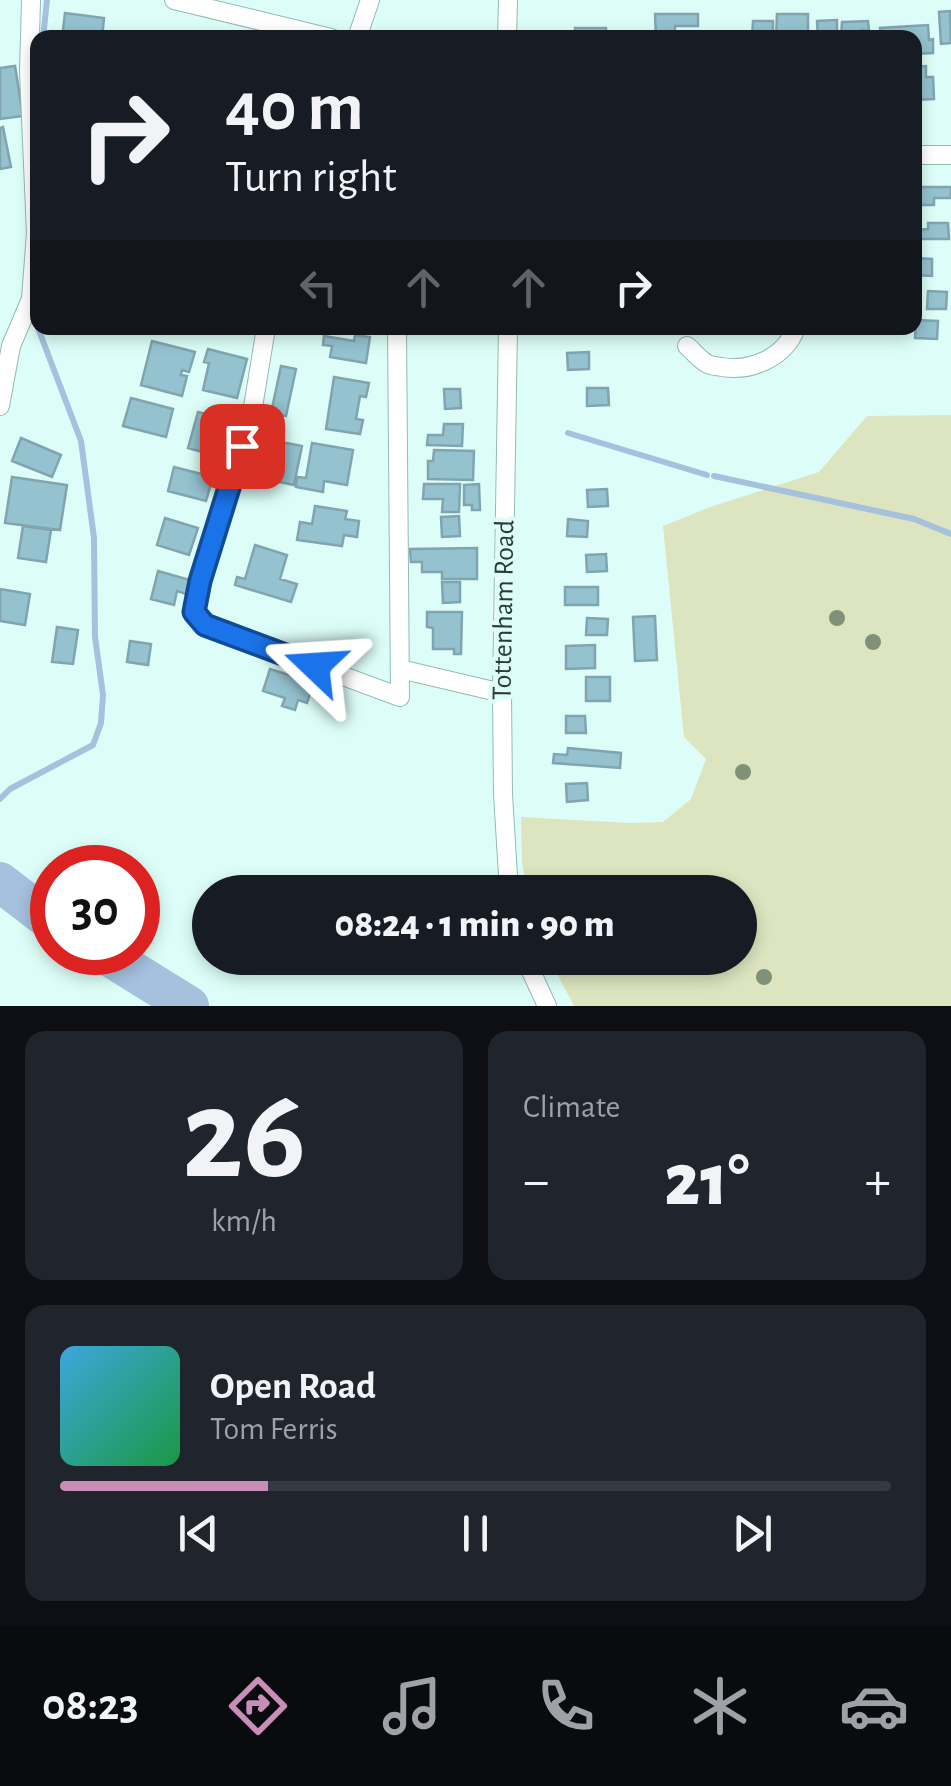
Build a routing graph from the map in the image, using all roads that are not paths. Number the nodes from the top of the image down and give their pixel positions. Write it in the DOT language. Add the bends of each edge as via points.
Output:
graph roads {
  1 [pos="31,0"];
  2 [pos="174,0"];
  3 [pos="370,0"];
  4 [pos="508,0"];
  5 [pos="30,30"];
  6 [pos="300,30"];
  7 [pos="361,30"];
  8 [pos="507,30"];
  9 [pos="30,36"];
  10 [pos="30,95"];
  11 [pos="922,155"];
  12 [pos="951,155"];
  13 [pos="30,301"];
  14 [pos="265,335"];
  15 [pos="397,335"];
  16 [pos="508,335"];
  17 [pos="793,335"];
  18 [pos="687,346"];
  19 [pos="0,406"];
  20 [pos="400,669"];
  21 [pos="502,693"];
  22 [pos="508,875"];
  23 [pos="533,975"];
  24 [pos="547,1006"];
  1 -- 5 [label="street"];
  2 -- 6 [label="street"];
  3 -- 7 [label="street"];
  4 -- 8 [label="street"];
  9 -- 10 [label="street"];
  11 -- 12 [label="street"];
  13 -- 19 [label="street" via="11,346"];
  14 -- 20 [label="street" via="252,413 194,612 205,625 400,697"];
  15 -- 20 [label="street"];
  16 -- 21 [label="street, Tottenham Road"];
  17 -- 18 [label="street" via="759,365 734,369 707,365"];
  20 -- 21 [label="street"];
  21 -- 22 [label="street, Tottenham Road"];
  23 -- 24 [label="street"];
}
